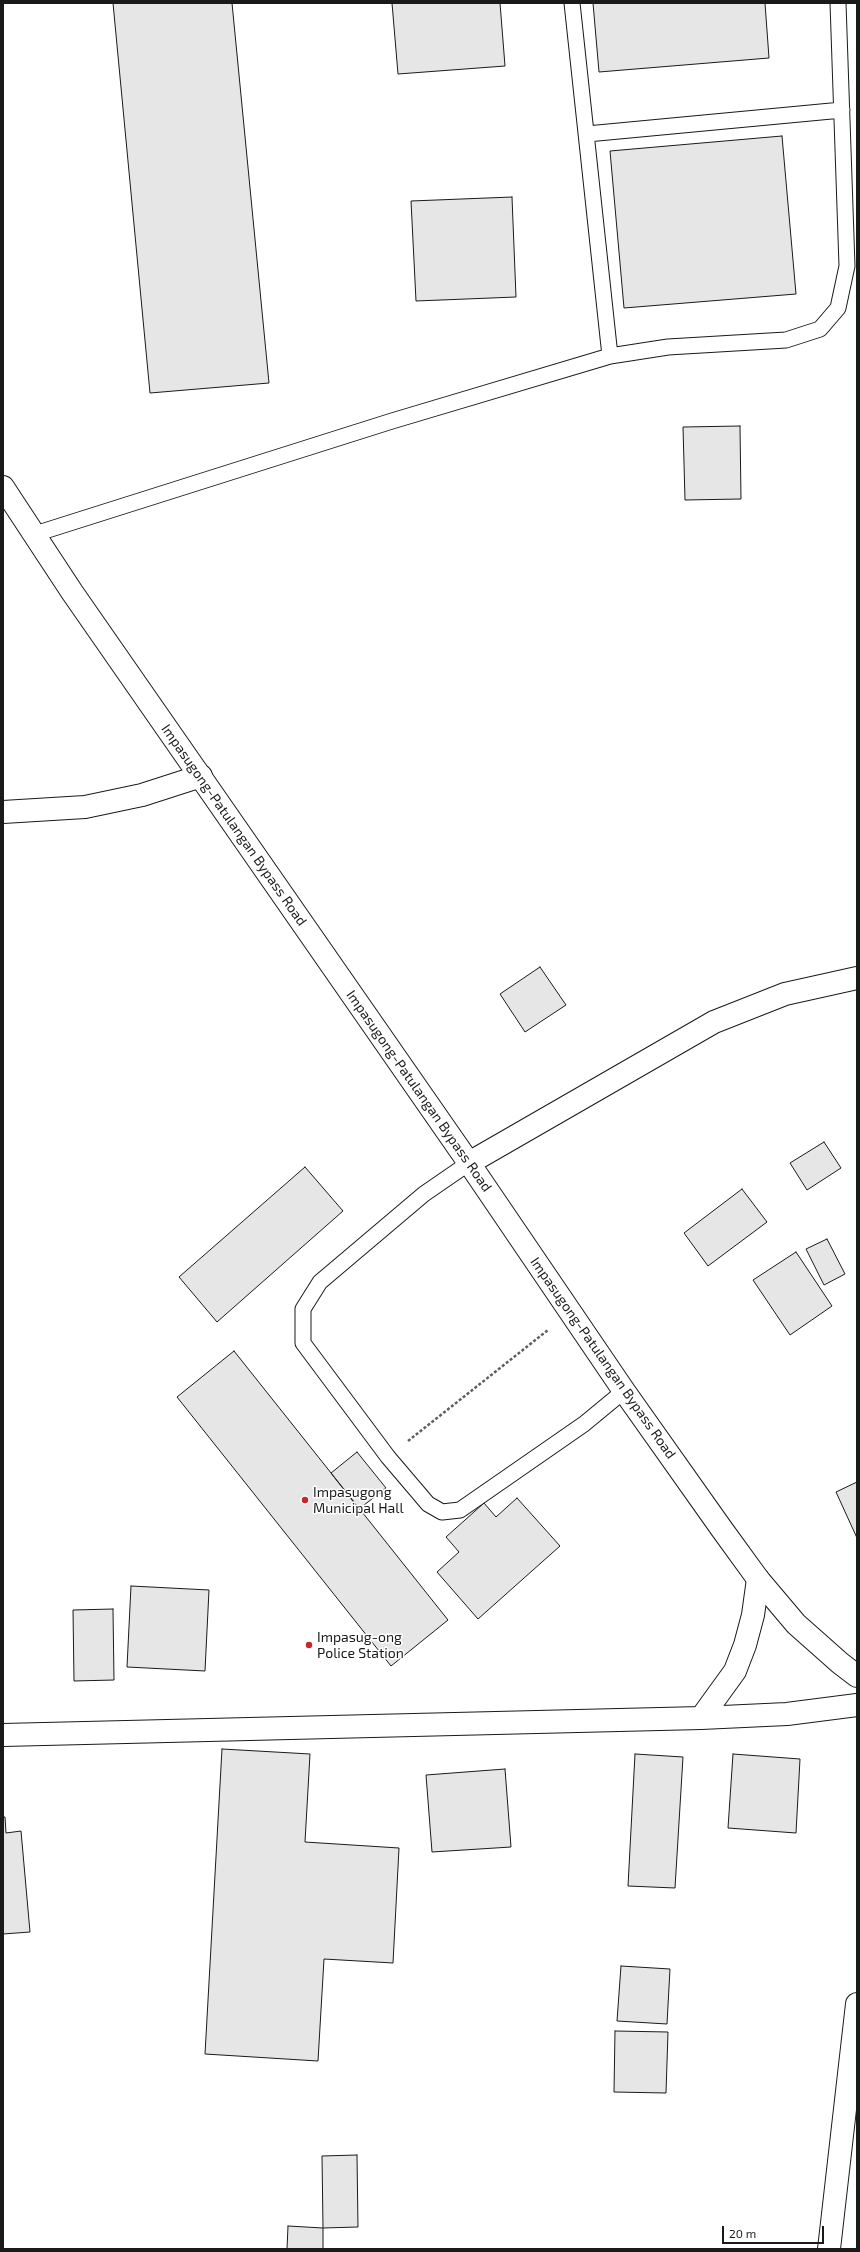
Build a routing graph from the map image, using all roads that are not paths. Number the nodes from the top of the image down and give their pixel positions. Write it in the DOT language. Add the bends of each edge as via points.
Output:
graph roads {
  1 [pos="572,3"];
  2 [pos="838,3"];
  3 [pos="842,110"];
  4 [pos="586,134"];
  5 [pos="610,356"];
  6 [pos="3,487"];
  7 [pos="35,534"];
  8 [pos="201,776"];
  9 [pos="3,812"];
  10 [pos="857,978"];
  11 [pos="469,1163"];
  12 [pos="624,1391"];
  13 [pos="758,1579"];
  14 [pos="857,1676"];
  15 [pos="857,1705"];
  16 [pos="701,1718"];
  17 [pos="3,1735"];
  18 [pos="857,2004"];
  19 [pos="829,2249"];
  1 -- 4 [label="lane"];
  2 -- 3 [label="lane"];
  3 -- 4 [label="lane"];
  3 -- 5 [label="lane" via="847,266 838,308 820,329 786,340 668,347"];
  4 -- 5 [label="lane"];
  5 -- 7 [label="lane" via="392,421"];
  6 -- 7 [label="street, Impasugong-Patulangan Bypass Road"];
  7 -- 8 [label="street, Impasugong-Patulangan Bypass Road" via="72,592"];
  8 -- 9 [label="street" via="142,795 85,807"];
  8 -- 11 [label="street, Impasugong-Patulangan Bypass Road"];
  10 -- 11 [label="street" via="785,994 714,1022"];
  11 -- 12 [label="street, Impasugong-Patulangan Bypass Road"];
  11 -- 12 [label="lane" via="424,1194 320,1282 303,1309 303,1343 388,1457 428,1504 442,1512 460,1510 584,1424"];
  12 -- 13 [label="street, Impasugong-Patulangan Bypass Road"];
  13 -- 14 [label="street, Impasugong-Patulangan Bypass Road" via="796,1624"];
  13 -- 16 [label="street" via="753,1616 735,1671"];
  15 -- 16 [label="street" via="787,1714"];
  16 -- 17 [label="street"];
  18 -- 19 [label="street"];
}
